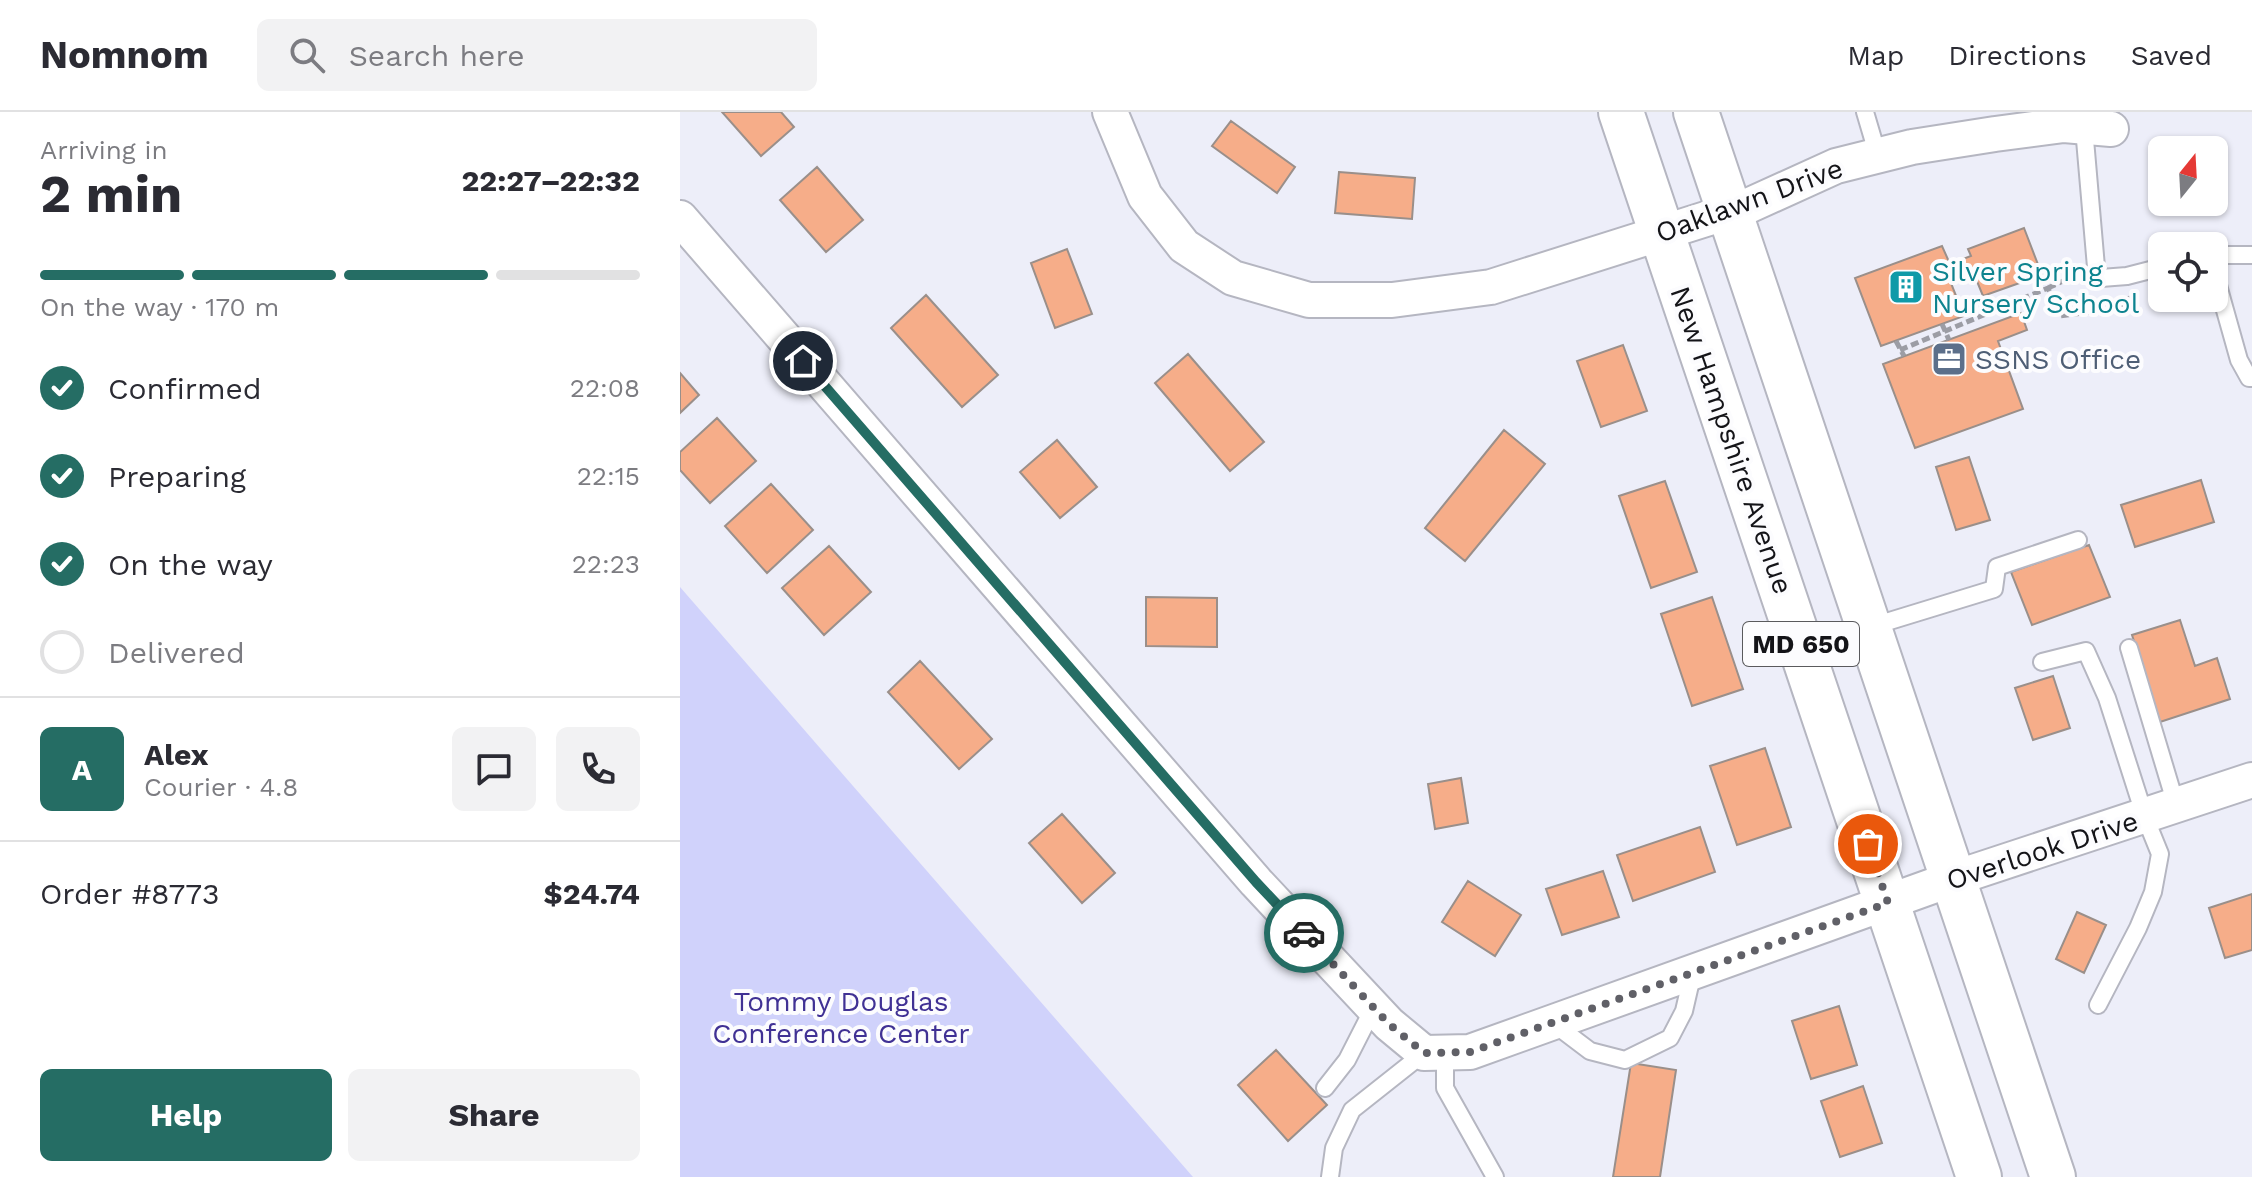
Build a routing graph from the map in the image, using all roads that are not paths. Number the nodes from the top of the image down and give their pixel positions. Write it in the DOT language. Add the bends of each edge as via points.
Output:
graph roads {
  1 [pos="1110,112"];
  2 [pos="1621,112"];
  3 [pos="1696,112"];
  4 [pos="1865,112"];
  5 [pos="2081,124"];
  6 [pos="1878,156"];
  7 [pos="1731,211"];
  8 [pos="680,218"];
  9 [pos="1662,233"];
  10 [pos="2228,255"];
  11 [pos="2252,255"];
  12 [pos="2148,271"];
  13 [pos="2226,312"];
  14 [pos="2252,378"];
  15 [pos="2078,540"];
  16 [pos="1869,628"];
  17 [pos="2129,648"];
  18 [pos="2042,662"];
  19 [pos="2252,780"];
  20 [pos="2161,811"];
  21 [pos="1952,879"];
  22 [pos="1888,903"];
  23 [pos="1693,971"];
  24 [pos="2098,1005"];
  25 [pos="1374,1007"];
  26 [pos="1553,1023"];
  27 [pos="1434,1052"];
  28 [pos="1325,1088"];
  29 [pos="1330,1177"];
  30 [pos="1495,1177"];
  31 [pos="1979,1177"];
  32 [pos="2053,1177"];
  1 -- 9 [label="street, Oaklawn Drive" via="1145,196 1184,246 1233,278 1309,300 1392,300 1491,287"];
  2 -- 9 [label="main road, New Hampshire Avenue / MD 650"];
  3 -- 7 [label="main road, MD 650"];
  4 -- 6 [label="lane"];
  5 -- 6 [label="street, Oaklawn Drive" via="1992,128"];
  5 -- 12 [label="lane" via="2101,278"];
  6 -- 7 [label="street, Oaklawn Drive" via="1836,166"];
  7 -- 9 [label="street, Oaklawn Drive"];
  7 -- 16 [label="main road, MD 650"];
  8 -- 25 [label="street" via="1256,882"];
  9 -- 22 [label="main road, New Hampshire Avenue / MD 650"];
  10 -- 11 [label="lane"];
  13 -- 14 [label="lane" via="2239,360"];
  15 -- 16 [label="lane" via="1997,567 1994,589"];
  16 -- 21 [label="main road, MD 650"];
  17 -- 20 [label="lane"];
  18 -- 20 [label="lane" via="2086,651"];
  19 -- 20 [label="street, Overlook Drive"];
  20 -- 21 [label="street, Overlook Drive"];
  20 -- 24 [label="lane" via="2153,892"];
  21 -- 22 [label="street, Overlook Drive"];
  21 -- 32 [label="main road, MD 650"];
  22 -- 23 [label="street, Overlook Drive"];
  22 -- 31 [label="main road, New Hampshire Avenue / MD 650"];
  23 -- 26 [label="street, Overlook Drive"];
  23 -- 26 [label="lane" via="1684,1011 1670,1038 1625,1060 1590,1051"];
  25 -- 27 [label="street"];
  25 -- 28 [label="lane" via="1347,1060"];
  26 -- 27 [label="street, Overlook Drive" via="1470,1052"];
  27 -- 29 [label="lane" via="1352,1110 1334,1148"];
  27 -- 30 [label="lane" via="1445,1088"];
}
